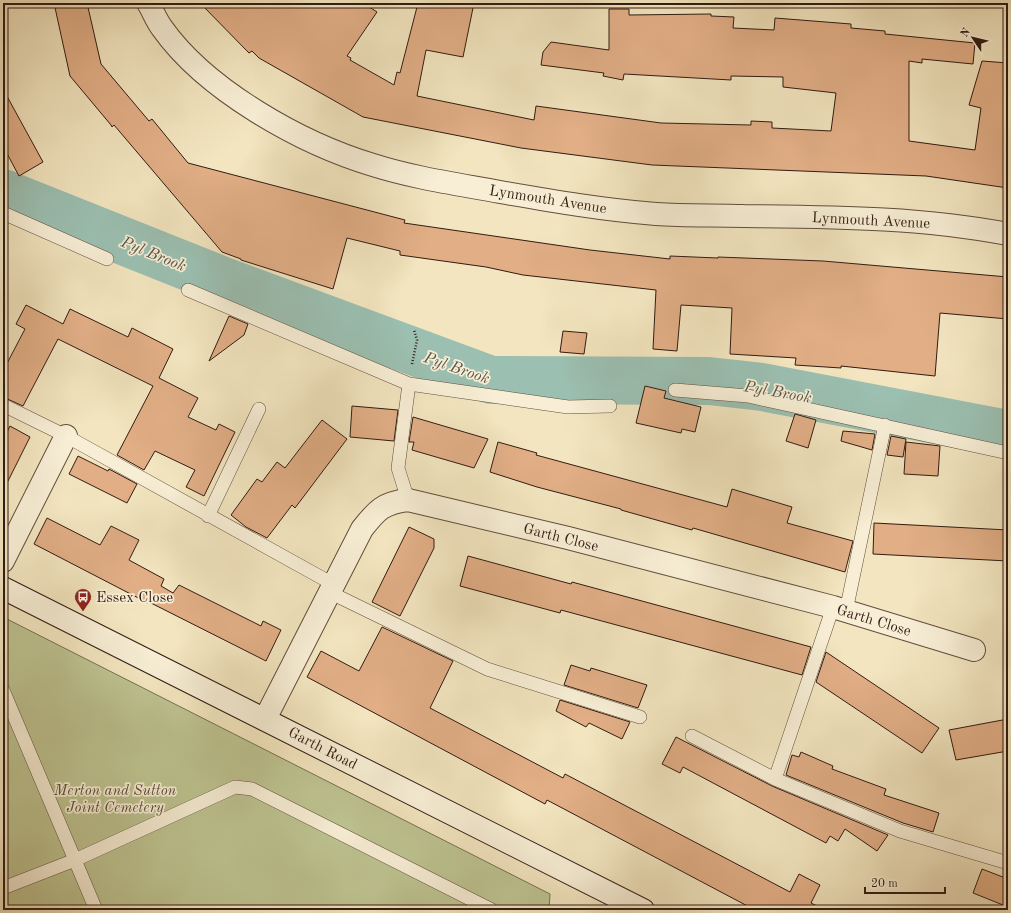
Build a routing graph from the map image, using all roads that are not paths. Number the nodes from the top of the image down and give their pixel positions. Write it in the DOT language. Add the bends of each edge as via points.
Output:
graph roads {
  1 [pos="148,3"];
  2 [pos="3,213"];
  3 [pos="1008,234"];
  4 [pos="107,259"];
  5 [pos="188,290"];
  6 [pos="409,384"];
  7 [pos="675,390"];
  8 [pos="3,405"];
  9 [pos="610,406"];
  10 [pos="259,409"];
  11 [pos="885,425"];
  12 [pos="66,436"];
  13 [pos="1008,453"];
  14 [pos="408,500"];
  15 [pos="208,516"];
  16 [pos="3,561"];
  17 [pos="3,588"];
  18 [pos="331,588"];
  19 [pos="839,609"];
  20 [pos="974,650"];
  21 [pos="3,690"];
  22 [pos="640,716"];
  23 [pos="265,719"];
  24 [pos="692,736"];
  25 [pos="775,779"];
  26 [pos="75,860"];
  27 [pos="1008,863"];
  28 [pos="3,888"];
  29 [pos="96,910"];
  30 [pos="492,910"];
  31 [pos="643,910"];
  1 -- 3 [label="street, Lynmouth Avenue" via="161,27 196,67 226,91 290,130 372,165 419,177 596,208 658,214 862,218 955,225"];
  2 -- 4 [label="lane"];
  5 -- 6 [label="lane"];
  6 -- 9 [label="lane" via="568,408"];
  6 -- 14 [label="lane" via="398,468"];
  7 -- 11 [label="lane" via="748,396"];
  8 -- 12 [label="lane"];
  10 -- 15 [label="lane"];
  11 -- 13 [label="lane"];
  11 -- 19 [label="lane"];
  12 -- 15 [label="lane"];
  12 -- 16 [label="street"];
  14 -- 18 [label="street, Garth Close" via="392,502 377,510 362,529"];
  14 -- 19 [label="street, Garth Close" via="568,538"];
  15 -- 18 [label="lane"];
  17 -- 23 [label="street, Garth Road"];
  18 -- 22 [label="lane" via="487,669"];
  18 -- 23 [label="street, Garth Close"];
  19 -- 20 [label="street, Garth Close"];
  19 -- 25 [label="lane"];
  21 -- 26 [label="lane"];
  23 -- 31 [label="street, Garth Road"];
  24 -- 25 [label="lane"];
  25 -- 27 [label="lane" via="900,831"];
  26 -- 28 [label="lane"];
  26 -- 29 [label="lane"];
  26 -- 30 [label="lane" via="236,787 246,788"];
}
